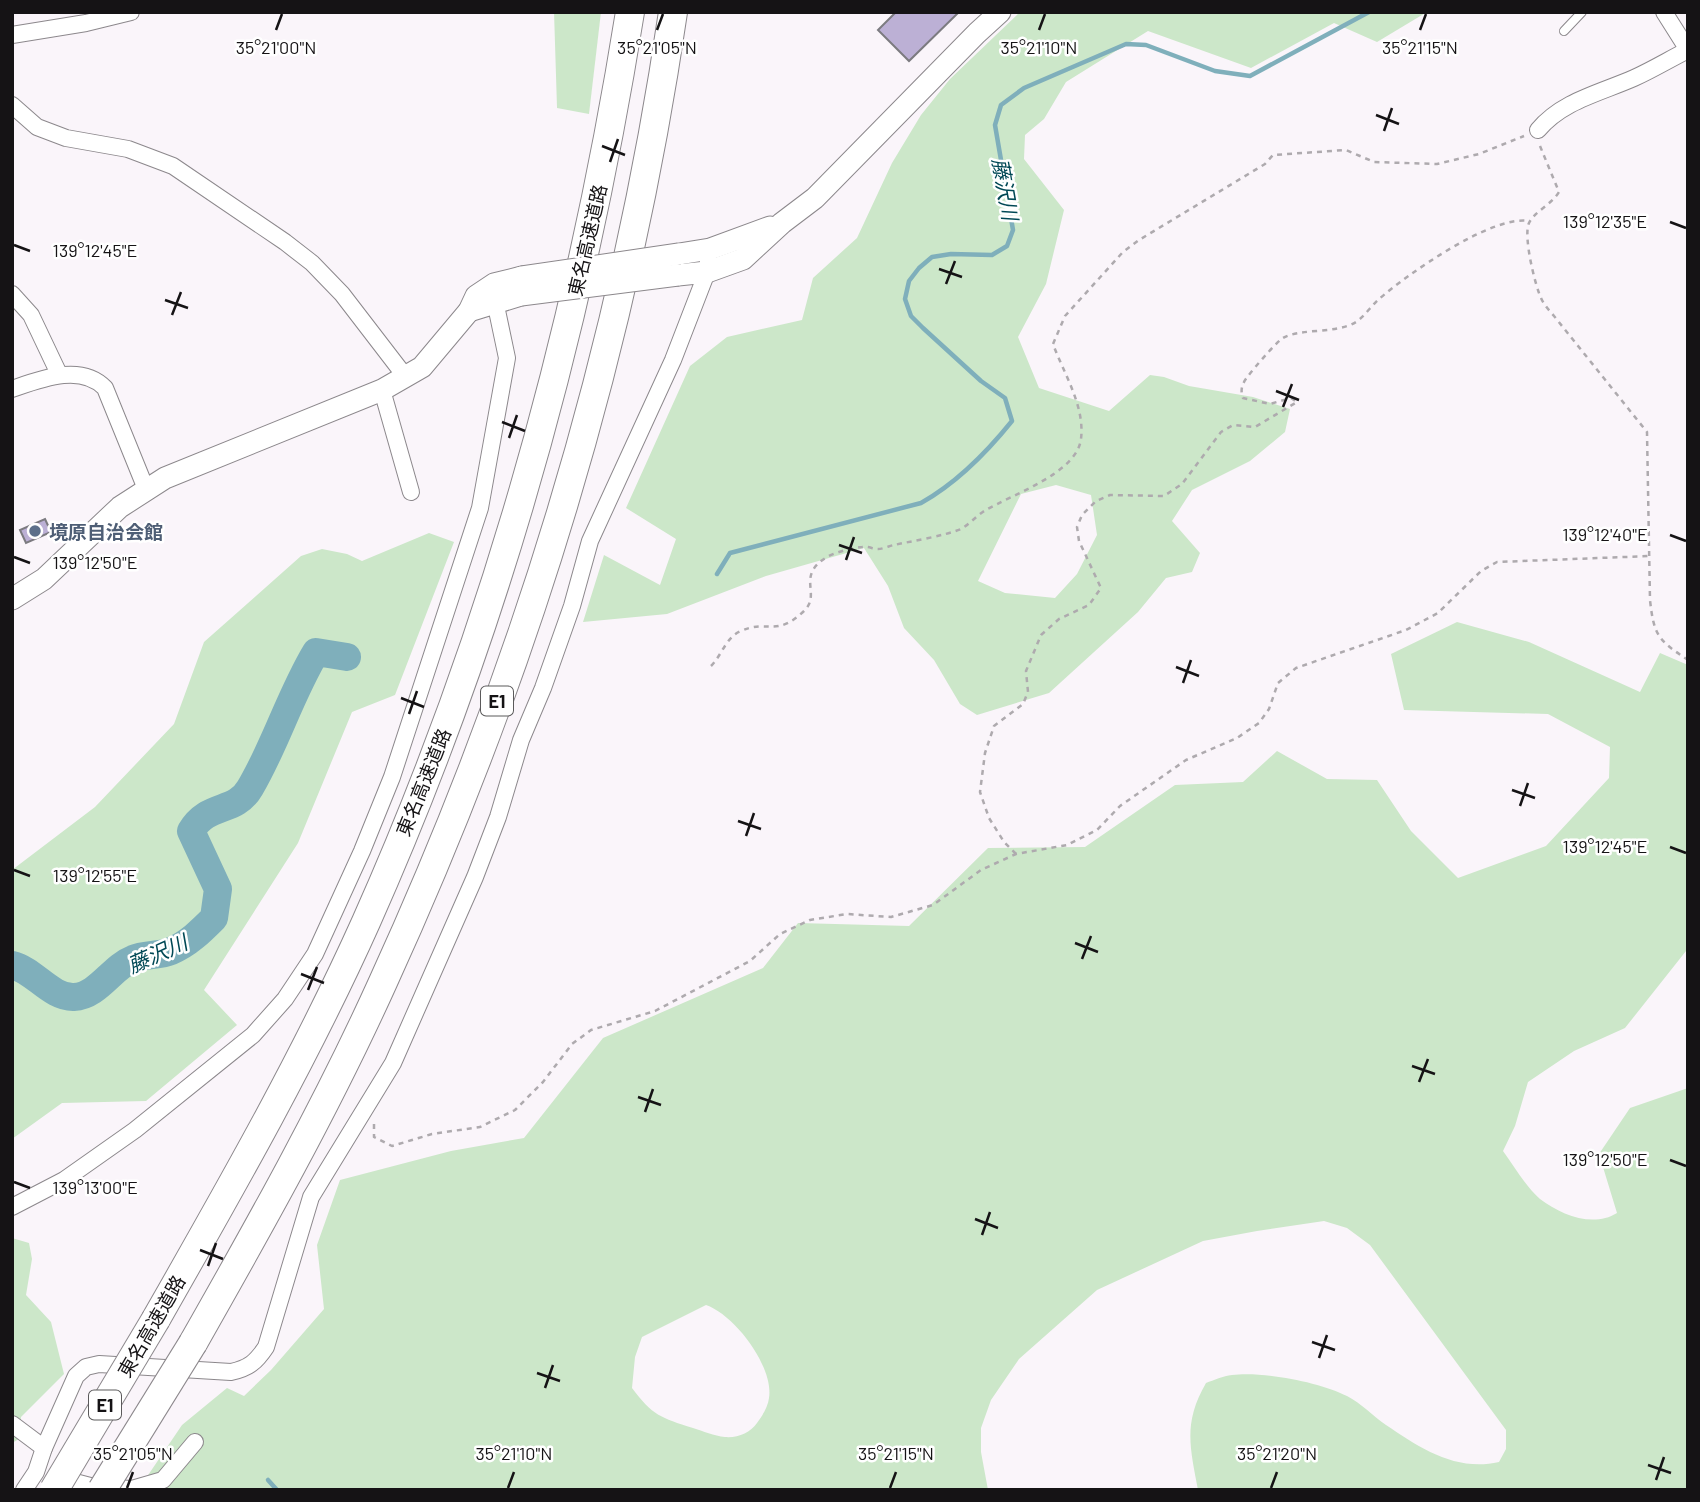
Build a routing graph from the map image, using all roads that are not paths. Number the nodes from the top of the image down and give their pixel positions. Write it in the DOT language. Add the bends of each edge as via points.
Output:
graph roads {
  1 [pos="131,12"];
  2 [pos="630,12"];
  3 [pos="673,12"];
  4 [pos="1000,12"];
  5 [pos="1582,12"];
  6 [pos="1664,12"];
  7 [pos="1564,31"];
  8 [pos="12,36"];
  9 [pos="1688,50"];
  10 [pos="12,105"];
  11 [pos="1538,130"];
  12 [pos="782,223"];
  13 [pos="710,249"];
  14 [pos="679,265"];
  15 [pos="707,272"];
  16 [pos="522,286"];
  17 [pos="12,294"];
  18 [pos="495,301"];
  19 [pos="469,310"];
  20 [pos="60,374"];
  21 [pos="405,376"];
  22 [pos="12,388"];
  23 [pos="382,390"];
  24 [pos="146,489"];
  25 [pos="411,492"];
  26 [pos="12,599"];
  27 [pos="12,1208"];
  28 [pos="12,1424"];
  29 [pos="195,1442"];
  30 [pos="44,1448"];
  31 [pos="45,1481"];
  32 [pos="132,1489"];
  33 [pos="24,1490"];
  34 [pos="102,1490"];
  1 -- 8 [label="street"];
  2 -- 31 [label="highway, 東名高速道路 / E1, bridge" via="587,246 548,404 493,591 440,742 366,922 294,1069 156,1319"];
  3 -- 34 [label="highway, 東名高速道路 / E1, bridge" via="638,219 580,449 503,685 441,848 321,1111 193,1343"];
  4 -- 12 [label="street" via="815,198"];
  5 -- 7 [label="lane"];
  6 -- 9 [label="street"];
  9 -- 11 [label="street" via="1550,115"];
  10 -- 21 [label="street" via="37,127 66,138 128,149 173,166 285,242 342,294"];
  12 -- 13 [label="street"];
  12 -- 15 [label="street" via="743,259"];
  13 -- 14 [label="street"];
  13 -- 15 [label="street"];
  14 -- 15 [label="street"];
  14 -- 16 [label="street, bridge"];
  15 -- 30 [label="street" via="673,360 590,541 572,606 475,877 393,1063 311,1196 266,1347 247,1369 231,1372 86,1367 76,1376"];
  16 -- 18 [label="street"];
  16 -- 19 [label="street" via="495,284 476,296"];
  17 -- 20 [label="street" via="31,315"];
  18 -- 19 [label="street"];
  18 -- 27 [label="street" via="507,358 480,508 392,777 315,954 285,999 253,1035 135,1130 64,1180"];
  19 -- 21 [label="street" via="422,367"];
  20 -- 22 [label="street"];
  20 -- 24 [label="street" via="82,376 105,388"];
  21 -- 23 [label="street"];
  23 -- 24 [label="street"];
  23 -- 25 [label="street"];
  24 -- 26 [label="street" via="120,506 44,579"];
  28 -- 30 [label="street"];
  29 -- 32 [label="street" via="163,1480"];
  30 -- 31 [label="street"];
  31 -- 32 [label="street"];
  31 -- 33 [label="street"];
}
